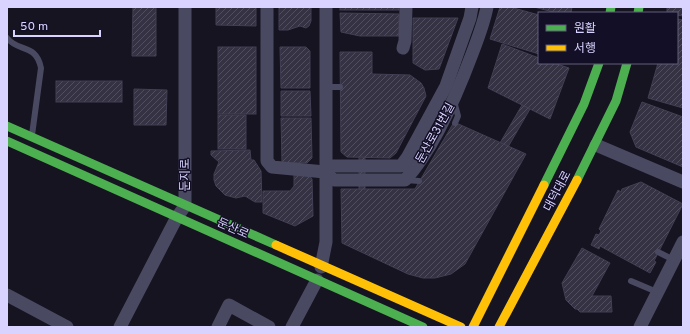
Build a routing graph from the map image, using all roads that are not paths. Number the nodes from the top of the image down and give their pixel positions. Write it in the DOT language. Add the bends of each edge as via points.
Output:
graph roads {
  1 [pos="185,7"];
  2 [pos="267,7"];
  3 [pos="326,7"];
  4 [pos="406,7"];
  5 [pos="472,7"];
  6 [pos="487,7"];
  7 [pos="7,38"];
  8 [pos="403,48"];
  9 [pos="599,64"];
  10 [pos="627,64"];
  11 [pos="326,87"];
  12 [pos="340,87"];
  13 [pos="454,100"];
  14 [pos="455,123"];
  15 [pos="7,126"];
  16 [pos="32,137"];
  17 [pos="7,141"];
  18 [pos="596,145"];
  19 [pos="26,150"];
  20 [pos="325,172"];
  21 [pos="405,180"];
  22 [pos="420,181"];
  23 [pos="683,182"];
  24 [pos="184,206"];
  25 [pos="177,217"];
  26 [pos="682,246"];
  27 [pos="658,252"];
  28 [pos="674,260"];
  29 [pos="321,267"];
  30 [pos="317,280"];
  31 [pos="631,281"];
  32 [pos="657,292"];
  33 [pos="7,296"];
  34 [pos="67,327"];
  35 [pos="120,327"];
  36 [pos="218,327"];
  37 [pos="269,327"];
  38 [pos="292,327"];
  39 [pos="423,327"];
  40 [pos="461,327"];
  41 [pos="473,327"];
  42 [pos="499,327"];
  43 [pos="640,327"];
  1 -- 24 [label="street, 둔지로"];
  2 -- 20 [label="street" via="267,161 272,168"];
  3 -- 11 [label="street"];
  4 -- 8 [label="street"];
  5 -- 20 [label="street, 둔산로31번길" via="446,86 401,166 333,166"];
  6 -- 13 [label="street, 둔산로31번길" via="485,20"];
  7 -- 16 [label="lane" via="39,57 41,68"];
  9 -- 41 [label="street, 대덕대로" via="584,104"];
  10 -- 18 [label="street, 대덕대로" via="616,101"];
  11 -- 12 [label="lane"];
  11 -- 20 [label="street"];
  13 -- 14 [label="lane" via="458,116"];
  13 -- 21 [label="street, 둔산로31번길" via="417,166"];
  15 -- 16 [label="street, 둔산로"];
  16 -- 19 [label="lane"];
  16 -- 24 [label="street, 둔산로"];
  17 -- 19 [label="street, 둔산로"];
  18 -- 23 [label="street"];
  18 -- 42 [label="street, 대덕대로"];
  19 -- 25 [label="street, 둔산로"];
  20 -- 21 [label="street" via="334,180"];
  20 -- 29 [label="street" via="326,242"];
  21 -- 22 [label="lane"];
  24 -- 25 [label="street, 둔지로"];
  24 -- 29 [label="street, 둔산로"];
  25 -- 30 [label="street, 둔산로"];
  25 -- 35 [label="street, 둔지로"];
  26 -- 28 [label="street"];
  27 -- 28 [label="lane"];
  28 -- 32 [label="street"];
  29 -- 40 [label="street, 둔산로"];
  30 -- 38 [label="street"];
  30 -- 39 [label="street, 둔산로"];
  31 -- 32 [label="lane"];
  32 -- 43 [label="street"];
  33 -- 34 [label="street"];
  36 -- 37 [label="street" via="229,305"];
}
